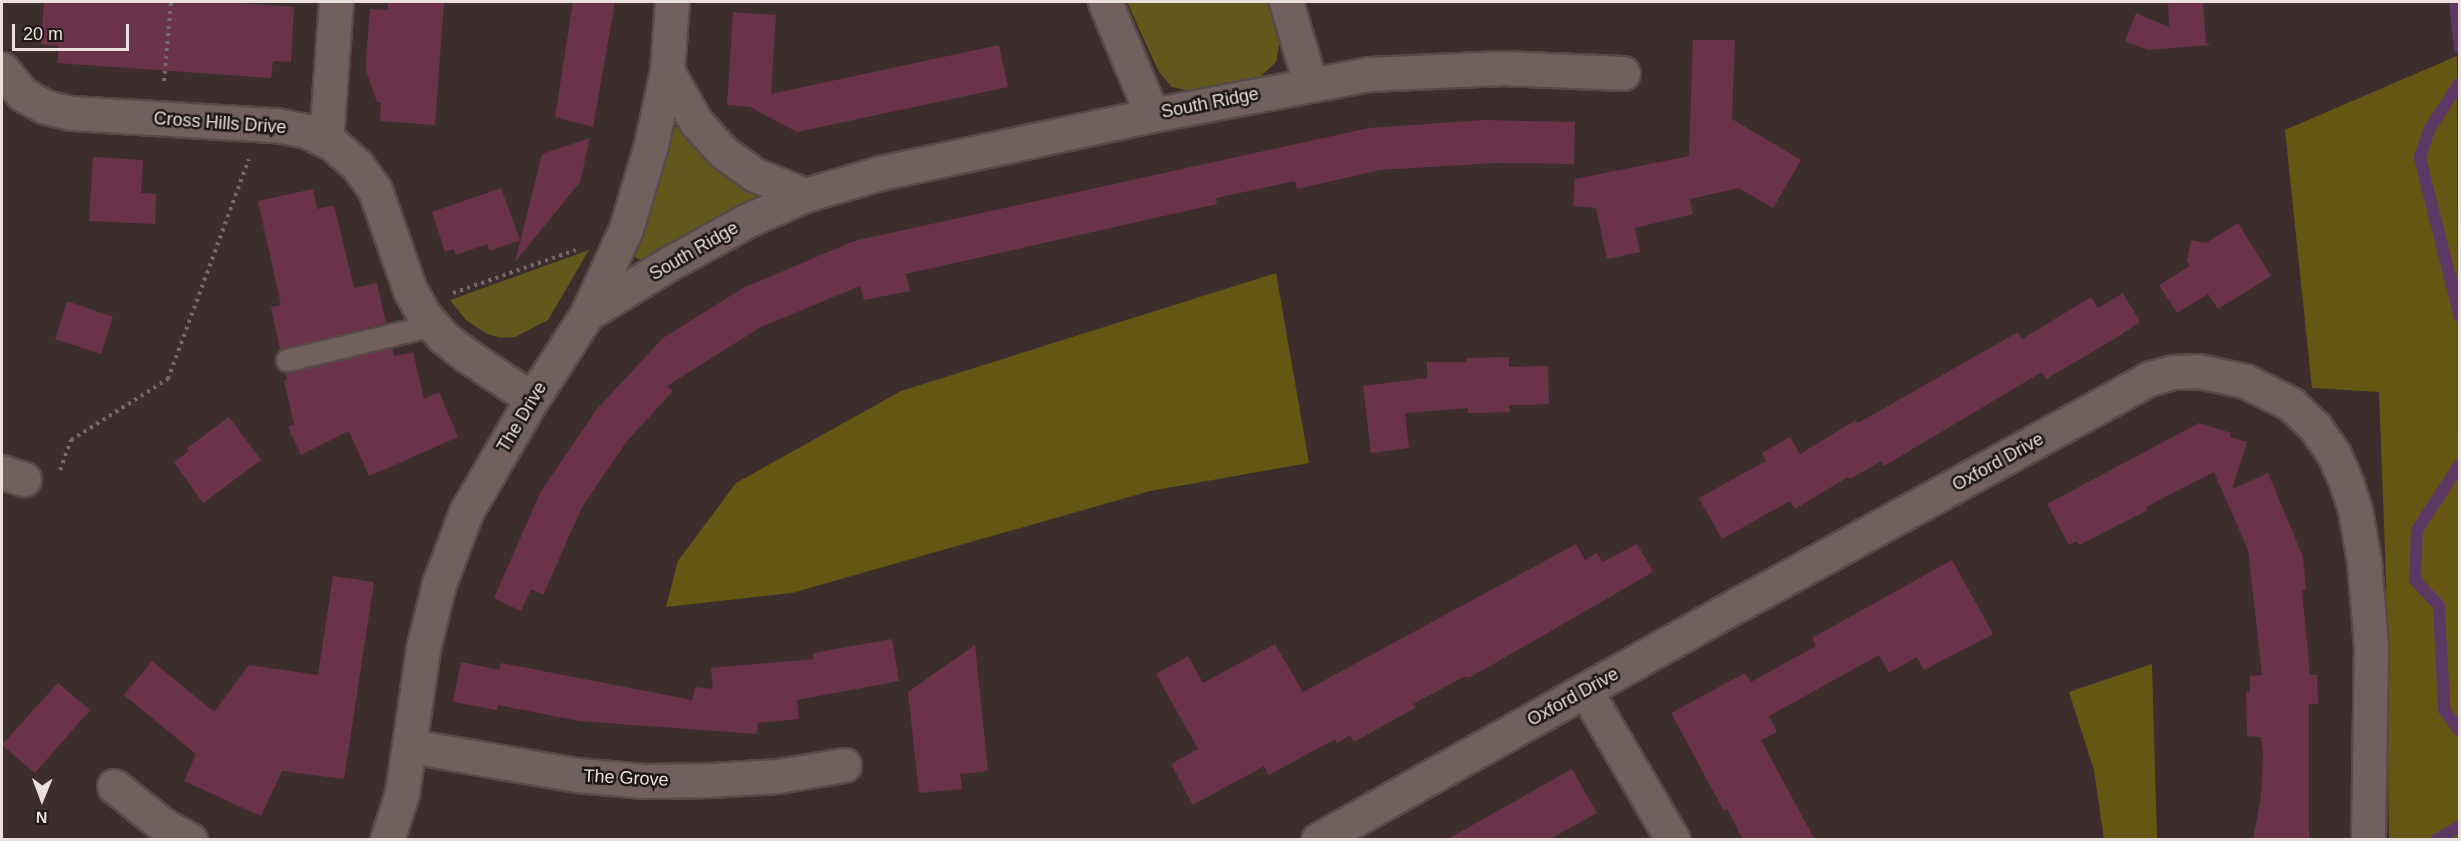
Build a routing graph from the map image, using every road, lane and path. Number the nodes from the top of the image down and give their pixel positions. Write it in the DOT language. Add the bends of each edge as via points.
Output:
graph roads {
  1 [pos="171,2"];
  2 [pos="336,2"];
  3 [pos="672,2"];
  4 [pos="1105,2"];
  5 [pos="1286,2"];
  6 [pos="2,69"];
  7 [pos="667,71"];
  8 [pos="1623,73"];
  9 [pos="1310,83"];
  10 [pos="1152,115"];
  11 [pos="161,118"];
  12 [pos="261,124"];
  13 [pos="326,140"];
  14 [pos="806,195"];
  15 [pos="624,233"];
  16 [pos="587,314"];
  17 [pos="426,316"];
  18 [pos="287,360"];
  19 [pos="532,399"];
  20 [pos="13,475"];
  21 [pos="1585,690"];
  22 [pos="410,746"];
  23 [pos="844,765"];
  24 [pos="114,786"];
  25 [pos="190,840"];
  26 [pos="387,840"];
  27 [pos="1318,840"];
  28 [pos="1673,840"];
  29 [pos="2368,840"];
  1 -- 11 [label="path"];
  2 -- 13 [label="street"];
  3 -- 7 [label="street, The Drive"];
  4 -- 10 [label="street"];
  5 -- 9 [label="street"];
  6 -- 11 [label="street, Cross Hills Drive" via="22,94 45,107 71,113"];
  7 -- 14 [label="street" via="696,122 723,152 755,175"];
  7 -- 15 [label="street, The Drive" via="651,145"];
  8 -- 9 [label="street, South Ridge" via="1436,69"];
  9 -- 10 [label="street, South Ridge"];
  10 -- 14 [label="street, South Ridge" via="880,173"];
  11 -- 12 [label="street, Cross Hills Drive"];
  12 -- 13 [label="street, Cross Hills Drive" via="307,131"];
  12 -- 20 [label="path" via="168,379 71,440 54,486"];
  13 -- 17 [label="street, Cross Hills Drive" via="357,165 375,190 410,290"];
  14 -- 16 [label="street, South Ridge" via="746,221"];
  15 -- 16 [label="street, The Drive"];
  15 -- 17 [label="path"];
  16 -- 19 [label="street, The Drive"];
  17 -- 18 [label="lane"];
  17 -- 19 [label="street, Cross Hills Drive" via="466,355"];
  19 -- 22 [label="street, The Drive" via="466,512 439,584 423,649"];
  21 -- 27 [label="street, Oxford Drive"];
  21 -- 28 [label="street"];
  21 -- 29 [label="street, Oxford Drive" via="2151,378 2186,371 2221,374 2261,387 2291,404 2315,427 2334,454 2348,485 2364,561 2371,646"];
  22 -- 23 [label="street, The Grove" via="577,776 644,781 778,776"];
  22 -- 26 [label="street, The Drive" via="402,793"];
  24 -- 25 [label="street" via="163,825"];
}
